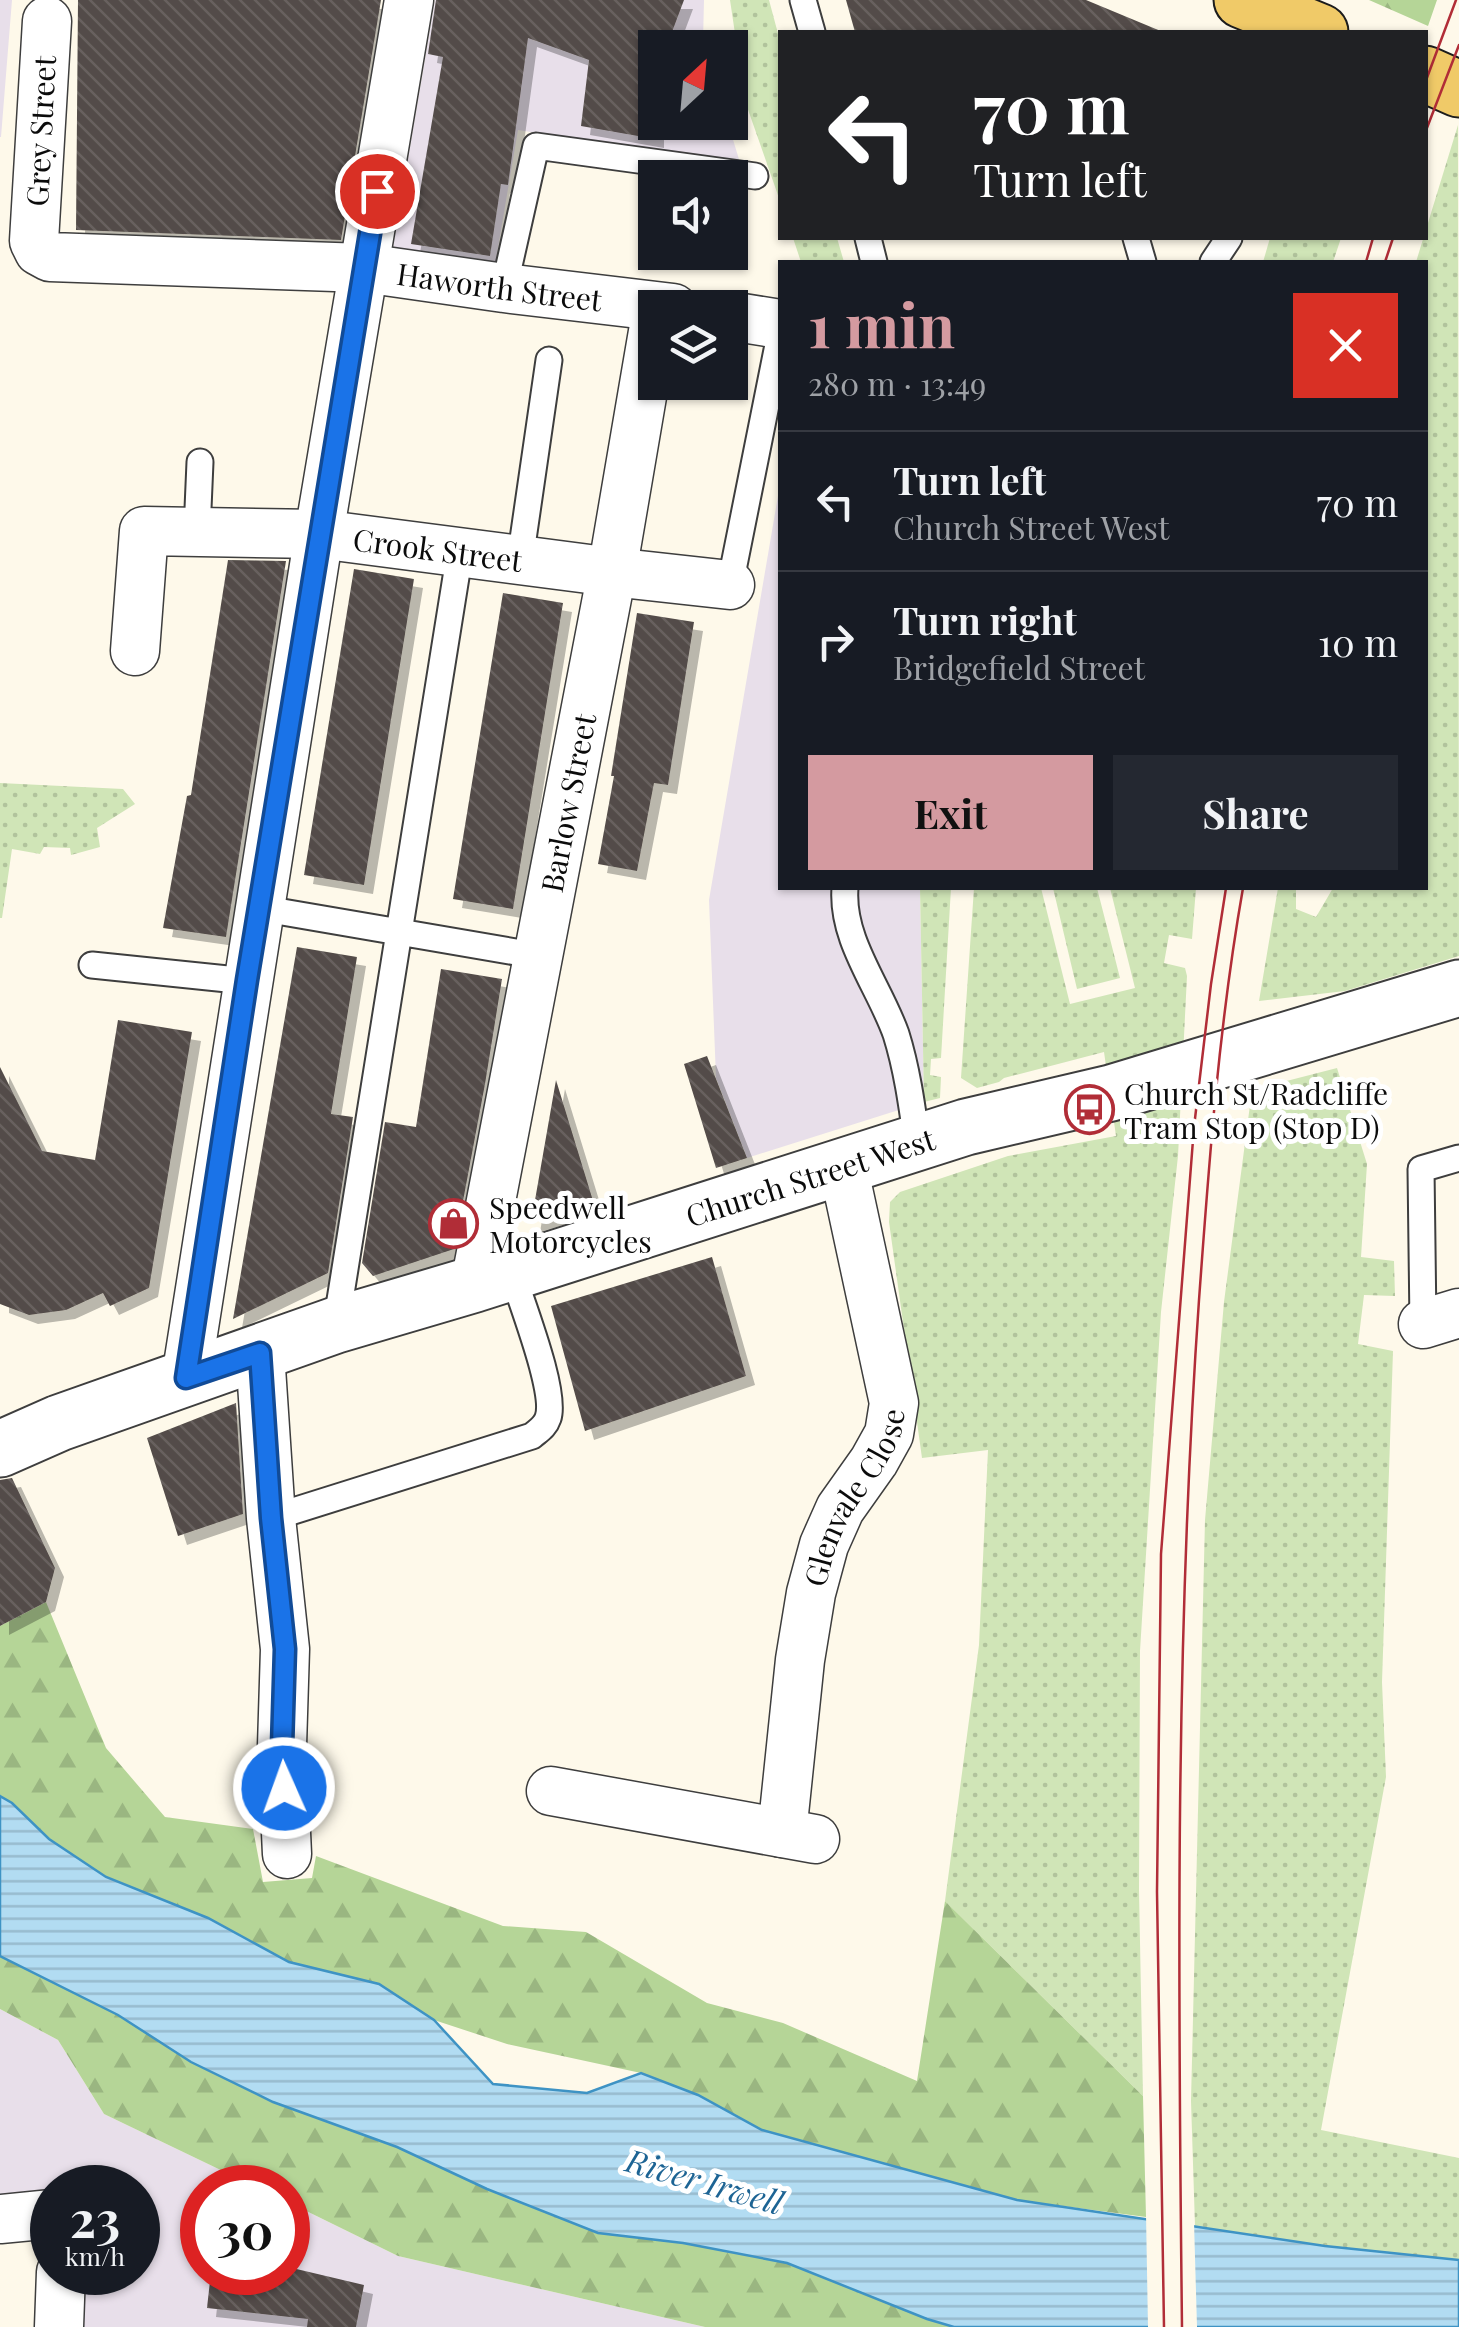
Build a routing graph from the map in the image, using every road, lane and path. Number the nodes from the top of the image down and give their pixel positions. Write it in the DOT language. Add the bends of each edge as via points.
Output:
graph roads {
  1 [pos="409,0"];
  2 [pos="803,0"];
  3 [pos="1242,0"];
  4 [pos="46,21"];
  5 [pos="811,30"];
  6 [pos="1311,30"];
  7 [pos="1428,75"];
  8 [pos="1459,88"];
  9 [pos="755,176"];
  10 [pos="34,241"];
  11 [pos="364,268"];
  12 [pos="504,288"];
  13 [pos="638,307"];
  14 [pos="748,319"];
  15 [pos="778,324"];
  16 [pos="778,344"];
  17 [pos="549,360"];
  18 [pos="644,400"];
  19 [pos="200,462"];
  20 [pos="197,532"];
  21 [pos="319,534"];
  22 [pos="460,552"];
  23 [pos="520,560"];
  24 [pos="612,572"];
  25 [pos="730,585"];
  26 [pos="135,652"];
  27 [pos="845,890"];
  28 [pos="259,908"];
  29 [pos="399,932"];
  30 [pos="538,956"];
  31 [pos="92,965"];
  32 [pos="247,980"];
  33 [pos="1459,988"];
  34 [pos="917,1142"];
  35 [pos="1459,1158"];
  36 [pos="843,1166"];
  37 [pos="493,1278"];
  38 [pos="1441,1319"];
  39 [pos="336,1325"];
  40 [pos="260,1353"];
  41 [pos="186,1378"];
  42 [pos="0,1449"];
  43 [pos="271,1518"];
  44 [pos="551,1790"];
  45 [pos="288,1854"];
  46 [pos="30,2216"];
  47 [pos="0,2219"];
  48 [pos="60,2295"];
  49 [pos="58,2327"];
  1 -- 11 [label="street"];
  2 -- 5 [label="lane"];
  3 -- 6 [label="main road"];
  4 -- 10 [label="street, Grey Street"];
  7 -- 8 [label="main road"];
  9 -- 12 [label="lane" via="536,146"];
  10 -- 11 [label="street, Haworth Street" via="50,257"];
  11 -- 12 [label="street, Haworth Street"];
  11 -- 21 [label="street"];
  12 -- 13 [label="street, Haworth Street"];
  14 -- 15 [label="street"];
  16 -- 25 [label="lane"];
  17 -- 23 [label="lane"];
  18 -- 24 [label="street, Barlow Street"];
  19 -- 20 [label="lane"];
  20 -- 21 [label="street, Crook Street"];
  20 -- 26 [label="street, Crook Street" via="144,531"];
  21 -- 22 [label="street, Crook Street"];
  21 -- 28 [label="street"];
  22 -- 23 [label="street, Crook Street"];
  22 -- 29 [label="lane"];
  23 -- 24 [label="street, Crook Street"];
  24 -- 25 [label="street, Crook Street"];
  24 -- 30 [label="street, Barlow Street"];
  27 -- 34 [label="lane" via="855,943 896,1034"];
  28 -- 29 [label="lane"];
  28 -- 32 [label="street"];
  29 -- 30 [label="lane"];
  29 -- 39 [label="lane"];
  30 -- 37 [label="street, Barlow Street"];
  31 -- 32 [label="lane"];
  32 -- 41 [label="street"];
  33 -- 34 [label="street, Church Street West" via="1111,1093"];
  34 -- 36 [label="street, Church Street West"];
  35 -- 38 [label="lane" via="1422,1170"];
  36 -- 37 [label="street, Church Street West"];
  36 -- 44 [label="street, Glenvale Close" via="894,1403 889,1434 840,1510 811,1593 800,1660 799,1836 614,1783"];
  37 -- 39 [label="street, Church Street West"];
  37 -- 43 [label="lane" via="550,1392 544,1427"];
  39 -- 40 [label="street, Church Street West"];
  40 -- 41 [label="street, Church Street West"];
  40 -- 43 [label="street"];
  41 -- 42 [label="street, Church Street West"];
  43 -- 45 [label="street" via="270,1614 285,1649 282,1746 301,1788"];
  46 -- 47 [label="street"];
  48 -- 49 [label="street"];
}
